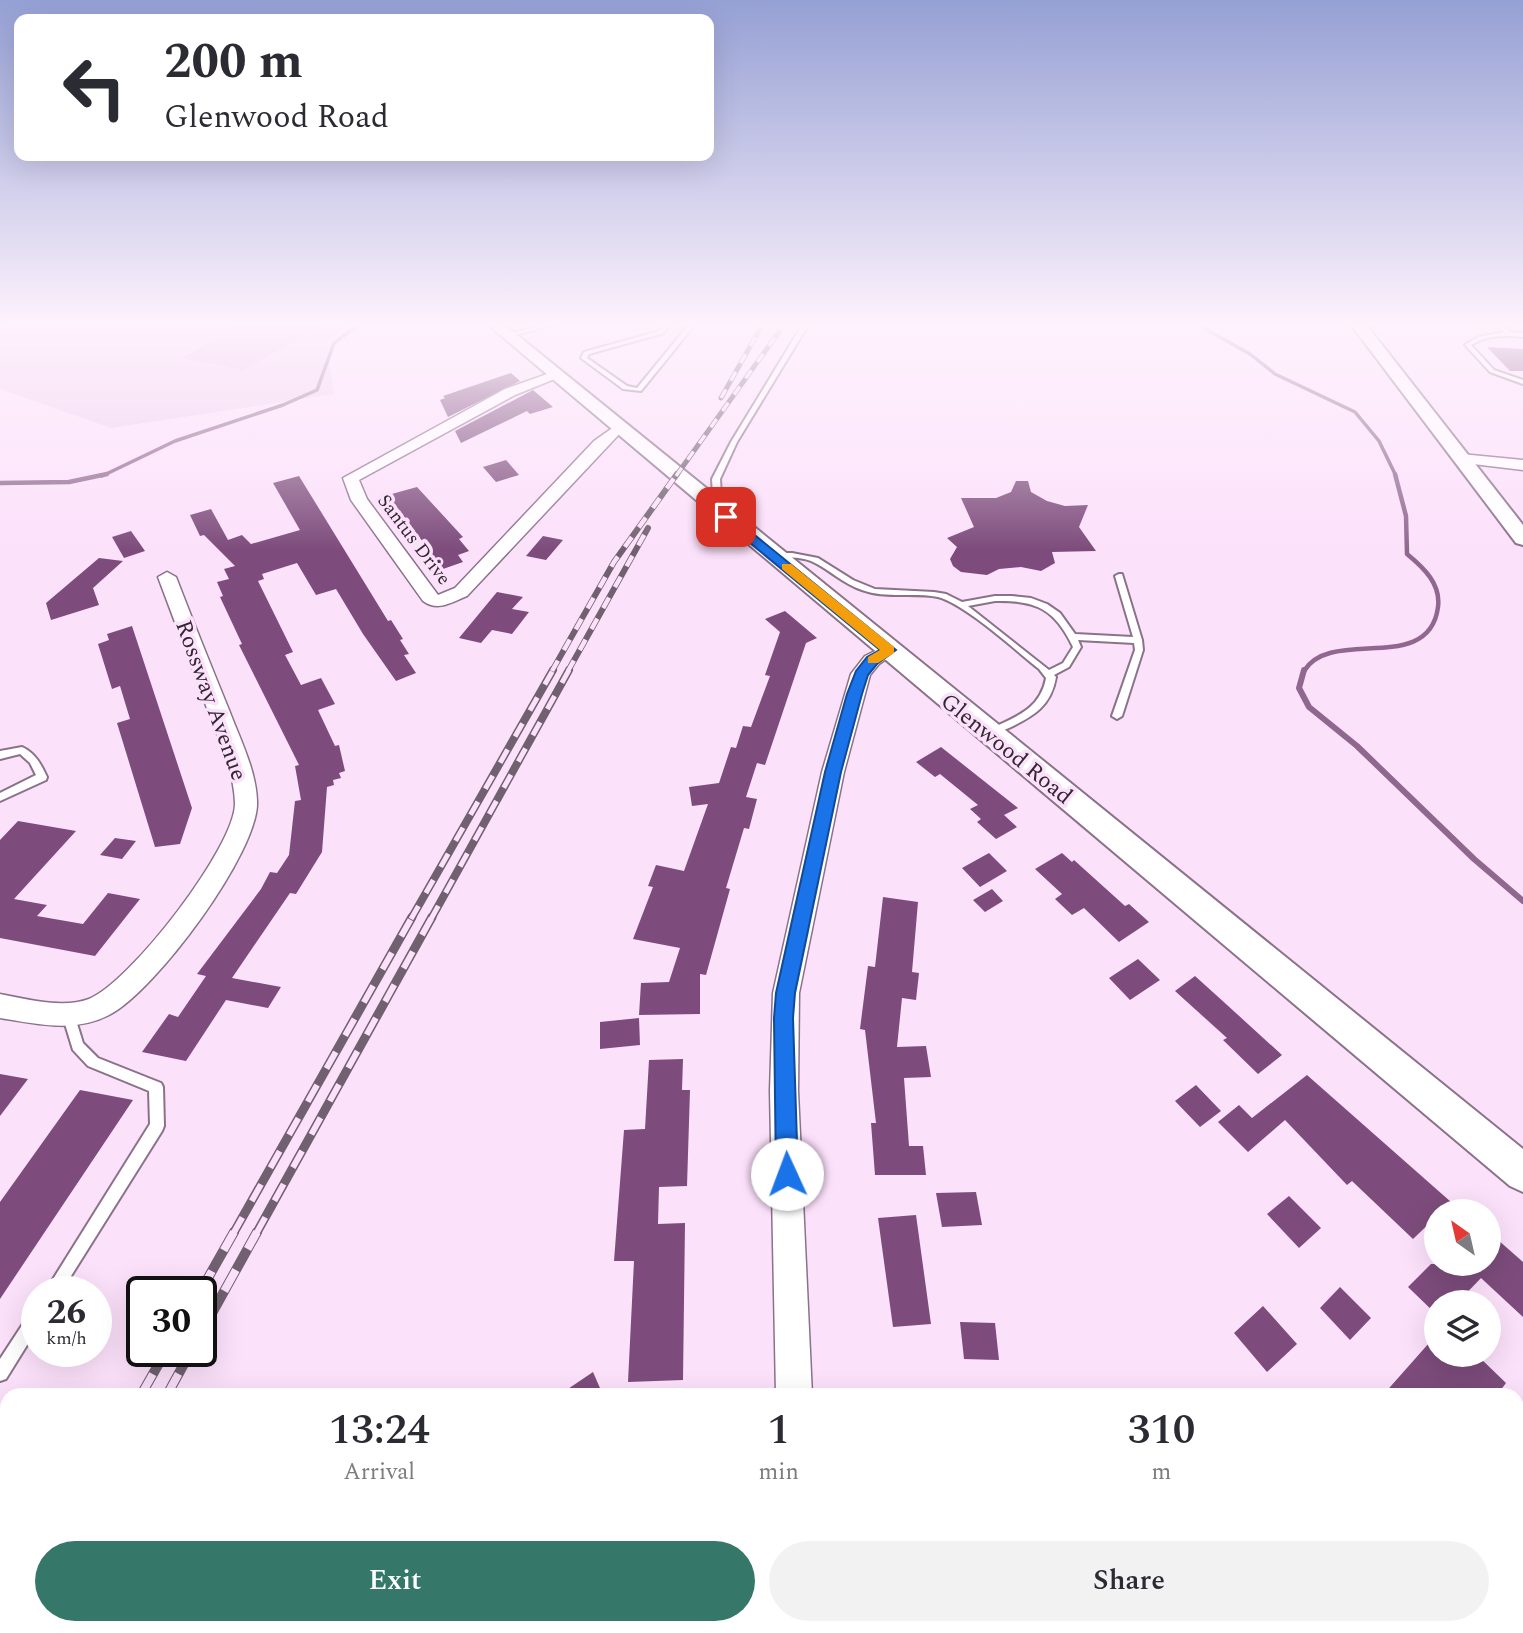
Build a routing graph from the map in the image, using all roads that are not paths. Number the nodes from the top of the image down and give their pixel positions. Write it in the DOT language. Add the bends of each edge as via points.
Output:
graph roads {
  1 [pos="499,398"];
  2 [pos="582,398"];
  3 [pos="761,398"];
  4 [pos="1415,398"];
  5 [pos="618,428"];
  6 [pos="1461,458"];
  7 [pos="1523,465"];
  8 [pos="711,505"];
  9 [pos="1523,539"];
  10 [pos="772,555"];
  11 [pos="1119,576"];
  12 [pos="167,577"];
  13 [pos="959,605"];
  14 [pos="1074,637"];
  15 [pos="1139,640"];
  16 [pos="889,650"];
  17 [pos="1048,674"];
  18 [pos="1117,716"];
  19 [pos="988,733"];
  20 [pos="0,755"];
  21 [pos="0,797"];
  22 [pos="2,1009"];
  23 [pos="68,1014"];
  24 [pos="1523,1173"];
  25 [pos="62,1276"];
  26 [pos="21,1340"];
  27 [pos="0,1373"];
  28 [pos="794,1388"];
  1 -- 5 [label="street, Santus Drive" via="351,478 359,500 436,602 468,586"];
  2 -- 5 [label="street, Glenwood Road"];
  3 -- 8 [label="lane" via="716,480 717,496"];
  4 -- 6 [label="street"];
  5 -- 8 [label="street, Glenwood Road"];
  6 -- 7 [label="street"];
  6 -- 9 [label="street"];
  8 -- 10 [label="street, Glenwood Road"];
  10 -- 13 [label="lane" via="817,559 865,589 903,596 943,596"];
  10 -- 16 [label="street, Glenwood Road"];
  11 -- 15 [label="lane"];
  12 -- 23 [label="street, Rossway Avenue" via="237,759 245,789 245,818 212,881 148,966 100,1007"];
  13 -- 14 [label="lane" via="1021,597 1049,610"];
  13 -- 17 [label="lane"];
  14 -- 15 [label="lane"];
  14 -- 17 [label="lane" via="1077,647 1072,659"];
  15 -- 18 [label="lane"];
  16 -- 19 [label="street, Glenwood Road"];
  16 -- 28 [label="street" via="861,674 833,772 786,993 784,1091"];
  17 -- 19 [label="lane" via="1050,690 1039,708"];
  19 -- 24 [label="street, Glenwood Road"];
  20 -- 21 [label="lane" via="22,750 42,777"];
  22 -- 23 [label="street, Rossway Avenue"];
  23 -- 25 [label="lane" via="78,1046 93,1062 156,1087 157,1126"];
  26 -- 27 [label="lane"];
}
